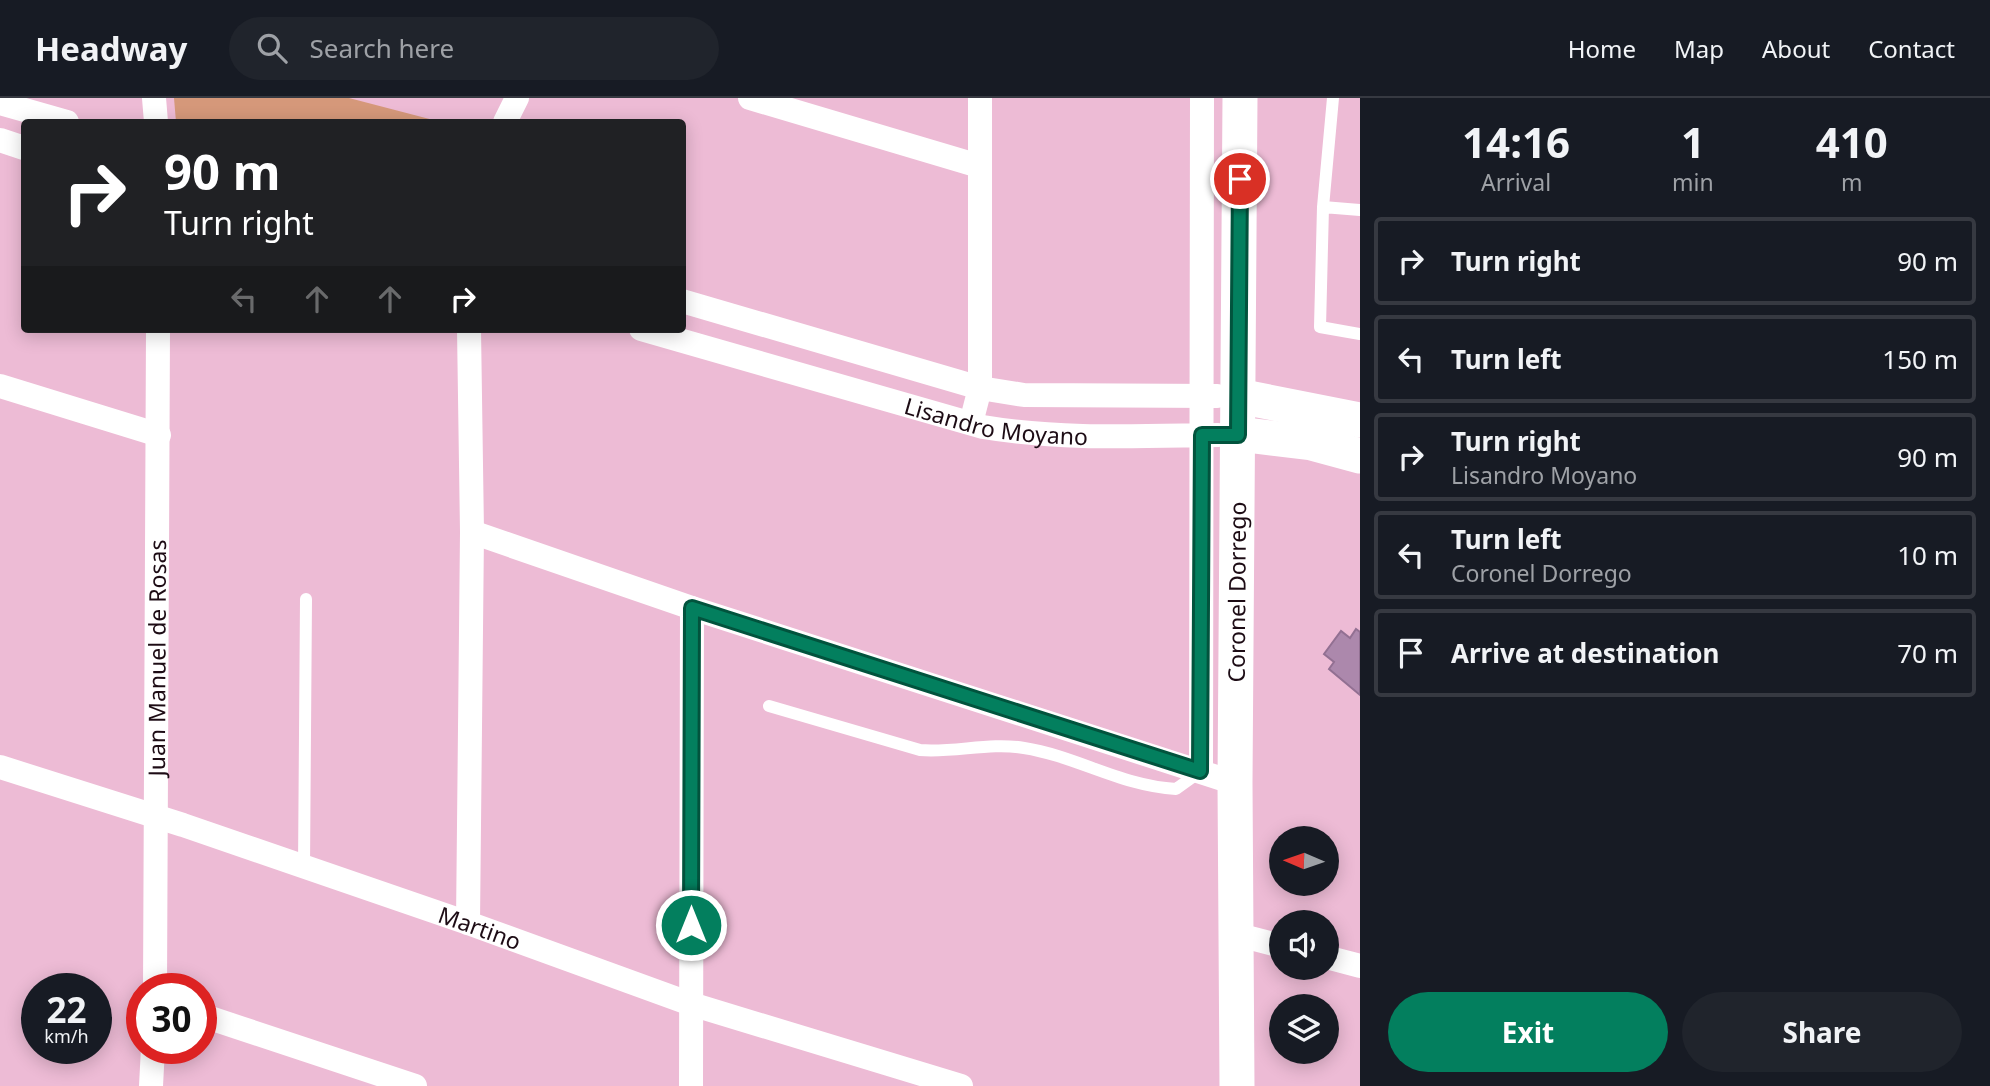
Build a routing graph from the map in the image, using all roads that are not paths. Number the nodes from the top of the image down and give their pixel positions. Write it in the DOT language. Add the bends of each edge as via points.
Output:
graph roads {
  1 [pos="154,98"];
  2 [pos="517,98"];
  3 [pos="980,98"];
  4 [pos="1202,98"];
  5 [pos="1240,98"];
  6 [pos="1333,98"];
  7 [pos="759,99"];
  8 [pos="0,103"];
  9 [pos="56,119"];
  10 [pos="156,119"];
  11 [pos="506,119"];
  12 [pos="0,140"];
  13 [pos="21,147"];
  14 [pos="979,166"];
  15 [pos="1323,207"];
  16 [pos="1360,210"];
  17 [pos="686,302"];
  18 [pos="158,333"];
  19 [pos="469,333"];
  20 [pos="655,333"];
  21 [pos="1360,334"];
  22 [pos="0,386"];
  23 [pos="980,388"];
  24 [pos="1202,396"];
  25 [pos="1238,396"];
  26 [pos="1360,421"];
  27 [pos="971,424"];
  28 [pos="159,435"];
  29 [pos="1202,435"];
  30 [pos="1238,435"];
  31 [pos="1360,456"];
  32 [pos="472,532"];
  33 [pos="306,600"];
  34 [pos="692,608"];
  35 [pos="769,706"];
  36 [pos="0,767"];
  37 [pos="1200,771"];
  38 [pos="1235,783"];
  39 [pos="157,818"];
  40 [pos="304,868"];
  41 [pos="468,923"];
  42 [pos="1235,934"];
  43 [pos="1269,943"];
  44 [pos="1339,960"];
  45 [pos="1360,966"];
  46 [pos="155,973"];
  47 [pos="691,1004"];
  48 [pos="217,1020"];
  49 [pos="152,1064"];
  50 [pos="151,1086"];
  51 [pos="415,1086"];
  52 [pos="691,1086"];
  53 [pos="961,1086"];
  54 [pos="1237,1086"];
  1 -- 10 [label="street"];
  2 -- 11 [label="street"];
  3 -- 14 [label="street"];
  4 -- 24 [label="street"];
  5 -- 25 [label="street, Coronel Dorrego"];
  6 -- 15 [label="lane"];
  7 -- 14 [label="street"];
  8 -- 9 [label="street"];
  12 -- 13 [label="street"];
  14 -- 23 [label="street"];
  15 -- 16 [label="lane"];
  15 -- 21 [label="lane" via="1320,327"];
  17 -- 23 [label="street, Lisandro Moyano"];
  18 -- 28 [label="street, Juan Manuel de Rosas"];
  19 -- 32 [label="street"];
  20 -- 27 [label="street, Lisandro Moyano"];
  22 -- 28 [label="street"];
  23 -- 24 [label="street, Lisandro Moyano" via="1024,396"];
  23 -- 27 [label="street"];
  24 -- 25 [label="street, Lisandro Moyano"];
  24 -- 29 [label="street"];
  25 -- 26 [label="street, Lisandro Moyano"];
  25 -- 30 [label="street, Coronel Dorrego"];
  27 -- 29 [label="street, Lisandro Moyano" via="1013,432"];
  28 -- 39 [label="street, Juan Manuel de Rosas"];
  29 -- 30 [label="street, Lisandro Moyano"];
  29 -- 37 [label="street"];
  30 -- 31 [label="street, Lisandro Moyano" via="1312,443"];
  30 -- 38 [label="street, Coronel Dorrego"];
  32 -- 34 [label="street"];
  32 -- 41 [label="street"];
  33 -- 40 [label="lane"];
  34 -- 37 [label="street"];
  34 -- 47 [label="street"];
  35 -- 37 [label="lane" via="920,750 1024,748 1148,788 1176,789"];
  36 -- 39 [label="street, Martino"];
  37 -- 38 [label="street"];
  38 -- 42 [label="street, Coronel Dorrego"];
  39 -- 40 [label="street, Martino"];
  39 -- 46 [label="street, Juan Manuel de Rosas"];
  40 -- 41 [label="street, Martino"];
  41 -- 47 [label="street, Martino"];
  42 -- 43 [label="street"];
  42 -- 54 [label="street, Coronel Dorrego"];
  44 -- 45 [label="street"];
  47 -- 52 [label="street"];
  47 -- 53 [label="street, Martino"];
  48 -- 51 [label="street"];
  49 -- 50 [label="street"];
}
